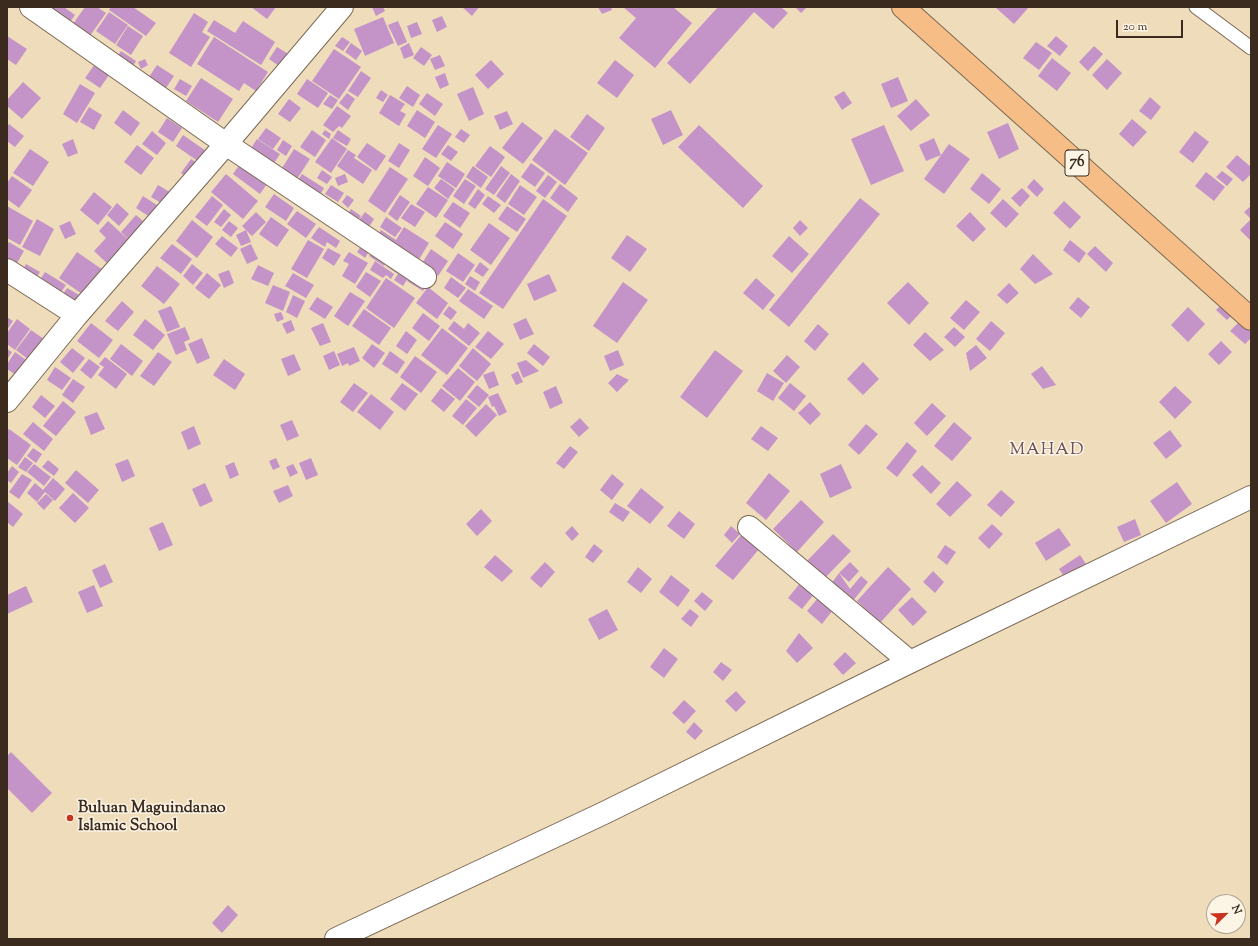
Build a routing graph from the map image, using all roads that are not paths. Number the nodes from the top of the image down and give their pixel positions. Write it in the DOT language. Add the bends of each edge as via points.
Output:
graph roads {
  1 [pos="31,7"];
  2 [pos="342,7"];
  3 [pos="903,7"];
  4 [pos="1196,7"];
  5 [pos="1251,48"];
  6 [pos="226,144"];
  7 [pos="7,270"];
  8 [pos="425,277"];
  9 [pos="77,316"];
  10 [pos="1251,319"];
  11 [pos="7,401"];
  12 [pos="1251,497"];
  13 [pos="749,526"];
  14 [pos="910,662"];
  15 [pos="336,939"];
  1 -- 6 [label="street"];
  2 -- 6 [label="street"];
  3 -- 10 [label="highway, 76"];
  4 -- 5 [label="lane"];
  6 -- 8 [label="street"];
  6 -- 9 [label="street"];
  7 -- 9 [label="street"];
  9 -- 11 [label="street"];
  12 -- 14 [label="street"];
  13 -- 14 [label="street"];
  14 -- 15 [label="street" via="604,813"];
}
